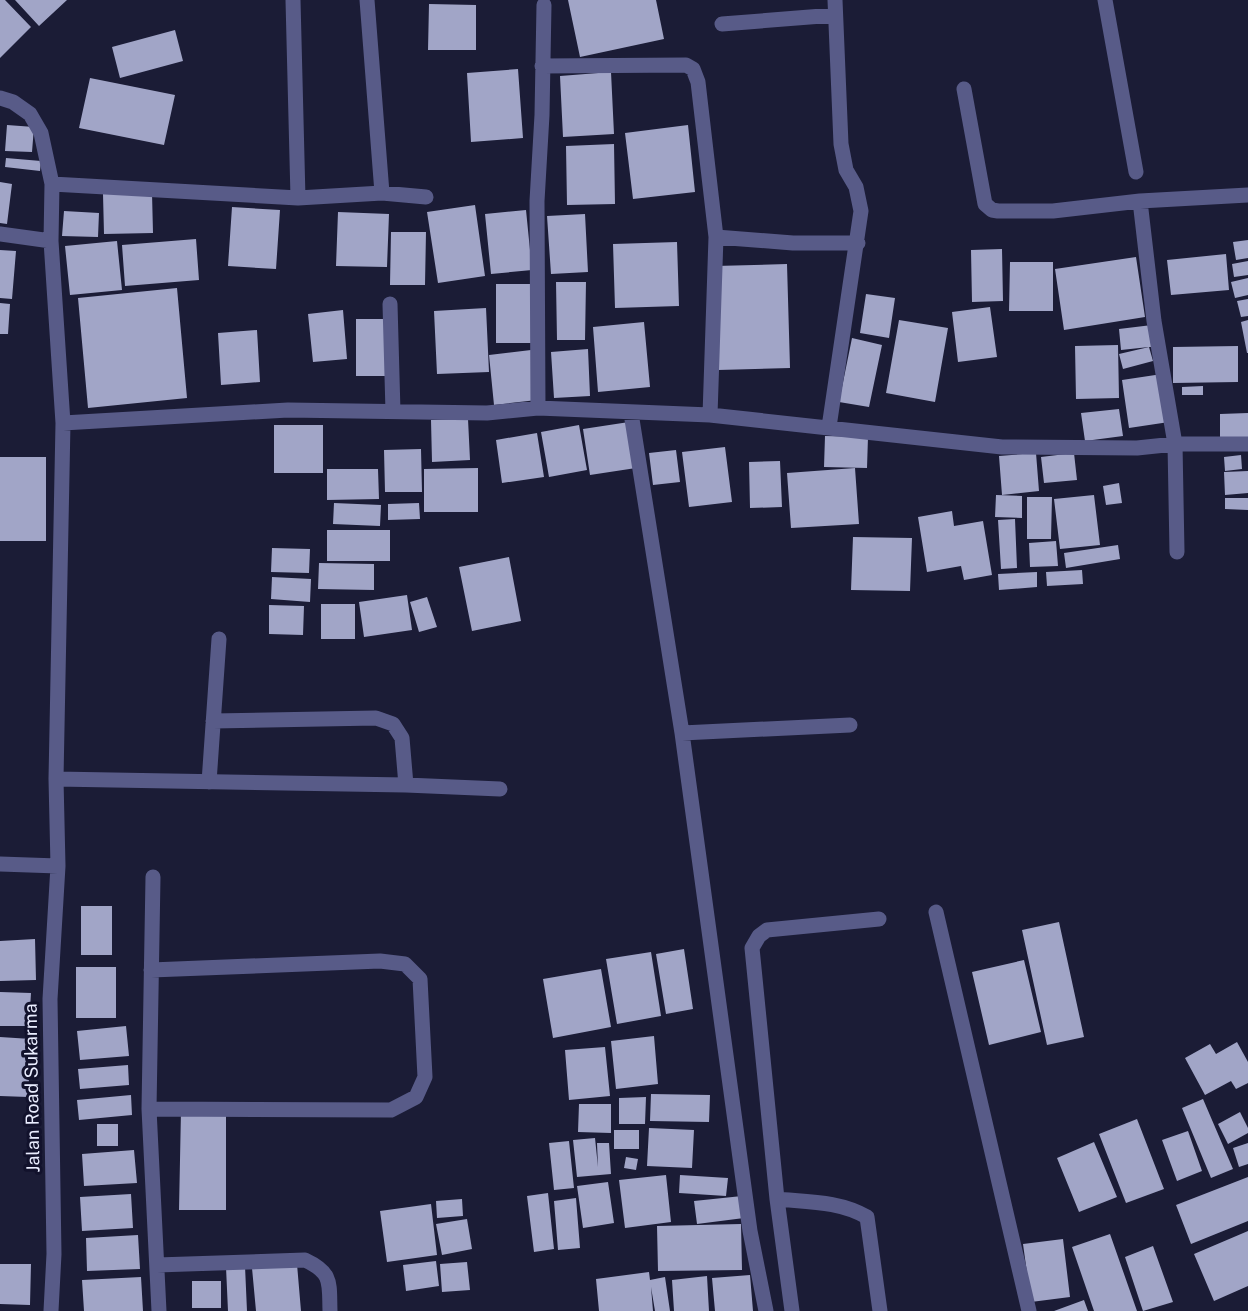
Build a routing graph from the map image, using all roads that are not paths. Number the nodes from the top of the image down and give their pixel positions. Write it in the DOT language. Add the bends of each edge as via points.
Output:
graph roads {
  1 [pos="293,0"];
  2 [pos="368,0"];
  3 [pos="1105,0"];
  4 [pos="544,5"];
  5 [pos="835,7"];
  6 [pos="722,24"];
  7 [pos="542,66"];
  8 [pos="964,89"];
  9 [pos="0,98"];
  10 [pos="1136,172"];
  11 [pos="52,184"];
  12 [pos="382,193"];
  13 [pos="1248,195"];
  14 [pos="426,197"];
  15 [pos="298,198"];
  16 [pos="1140,201"];
  17 [pos="0,234"];
  18 [pos="716,237"];
  19 [pos="51,241"];
  20 [pos="858,243"];
  21 [pos="390,304"];
  22 [pos="538,408"];
  23 [pos="393,412"];
  24 [pos="631,413"];
  25 [pos="710,415"];
  26 [pos="63,423"];
  27 [pos="829,427"];
  28 [pos="1175,444"];
  29 [pos="1248,444"];
  30 [pos="1177,552"];
  31 [pos="219,639"];
  32 [pos="213,721"];
  33 [pos="849,725"];
  34 [pos="682,733"];
  35 [pos="56,779"];
  36 [pos="209,782"];
  37 [pos="406,785"];
  38 [pos="500,789"];
  39 [pos="0,864"];
  40 [pos="58,866"];
  41 [pos="153,877"];
  42 [pos="936,912"];
  43 [pos="879,919"];
  44 [pos="151,969"];
  45 [pos="149,1109"];
  46 [pos="777,1199"];
  47 [pos="157,1264"];
  48 [pos="51,1311"];
  49 [pos="159,1311"];
  50 [pos="330,1311"];
  51 [pos="766,1311"];
  52 [pos="792,1311"];
  53 [pos="880,1311"];
  54 [pos="1029,1311"];
  1 -- 15 [label="street"];
  2 -- 12 [label="street"];
  3 -- 10 [label="street"];
  4 -- 7 [label="street"];
  5 -- 6 [label="street"];
  5 -- 20 [label="street" via="841,144 861,211"];
  7 -- 18 [label="street" via="687,65 693,69 698,81"];
  7 -- 22 [label="street" via="537,201"];
  8 -- 16 [label="street" via="988,208 1053,211"];
  9 -- 11 [label="street, Jalan Road Sukarma" via="30,114 41,134"];
  11 -- 15 [label="street"];
  11 -- 19 [label="street, Jalan Road Sukarma"];
  12 -- 14 [label="street"];
  12 -- 15 [label="street"];
  13 -- 16 [label="street"];
  16 -- 28 [label="street" via="1154,321"];
  17 -- 19 [label="street"];
  18 -- 20 [label="street"];
  18 -- 25 [label="street"];
  19 -- 26 [label="street, Jalan Road Sukarma"];
  20 -- 27 [label="street"];
  21 -- 23 [label="street"];
  22 -- 23 [label="street" via="487,413"];
  22 -- 24 [label="street"];
  23 -- 26 [label="street" via="288,410"];
  24 -- 25 [label="street"];
  24 -- 34 [label="street"];
  25 -- 27 [label="street"];
  26 -- 35 [label="street, Jalan Road Sukarma"];
  27 -- 28 [label="street" via="1002,447 1137,448"];
  28 -- 29 [label="street"];
  28 -- 30 [label="street"];
  31 -- 32 [label="street"];
  32 -- 36 [label="street"];
  32 -- 37 [label="street" via="376,718 393,724 402,738"];
  33 -- 34 [label="street"];
  34 -- 51 [label="street" via="750,1231"];
  35 -- 36 [label="street"];
  35 -- 40 [label="street, Jalan Road Sukarma"];
  36 -- 37 [label="street"];
  37 -- 38 [label="street"];
  39 -- 40 [label="street"];
  40 -- 48 [label="street, Jalan Road Sukarma" via="50,999 54,1254"];
  41 -- 44 [label="street"];
  42 -- 54 [label="street"];
  43 -- 46 [label="street" via="767,930 752,948"];
  44 -- 45 [label="street"];
  44 -- 45 [label="street" via="380,961 405,964 420,979 425,1077 417,1097 391,1110"];
  45 -- 47 [label="street"];
  46 -- 52 [label="street"];
  46 -- 53 [label="street" via="837,1204 867,1217"];
  47 -- 49 [label="street"];
  47 -- 50 [label="street" via="305,1260 321,1267 329,1282"];
}
